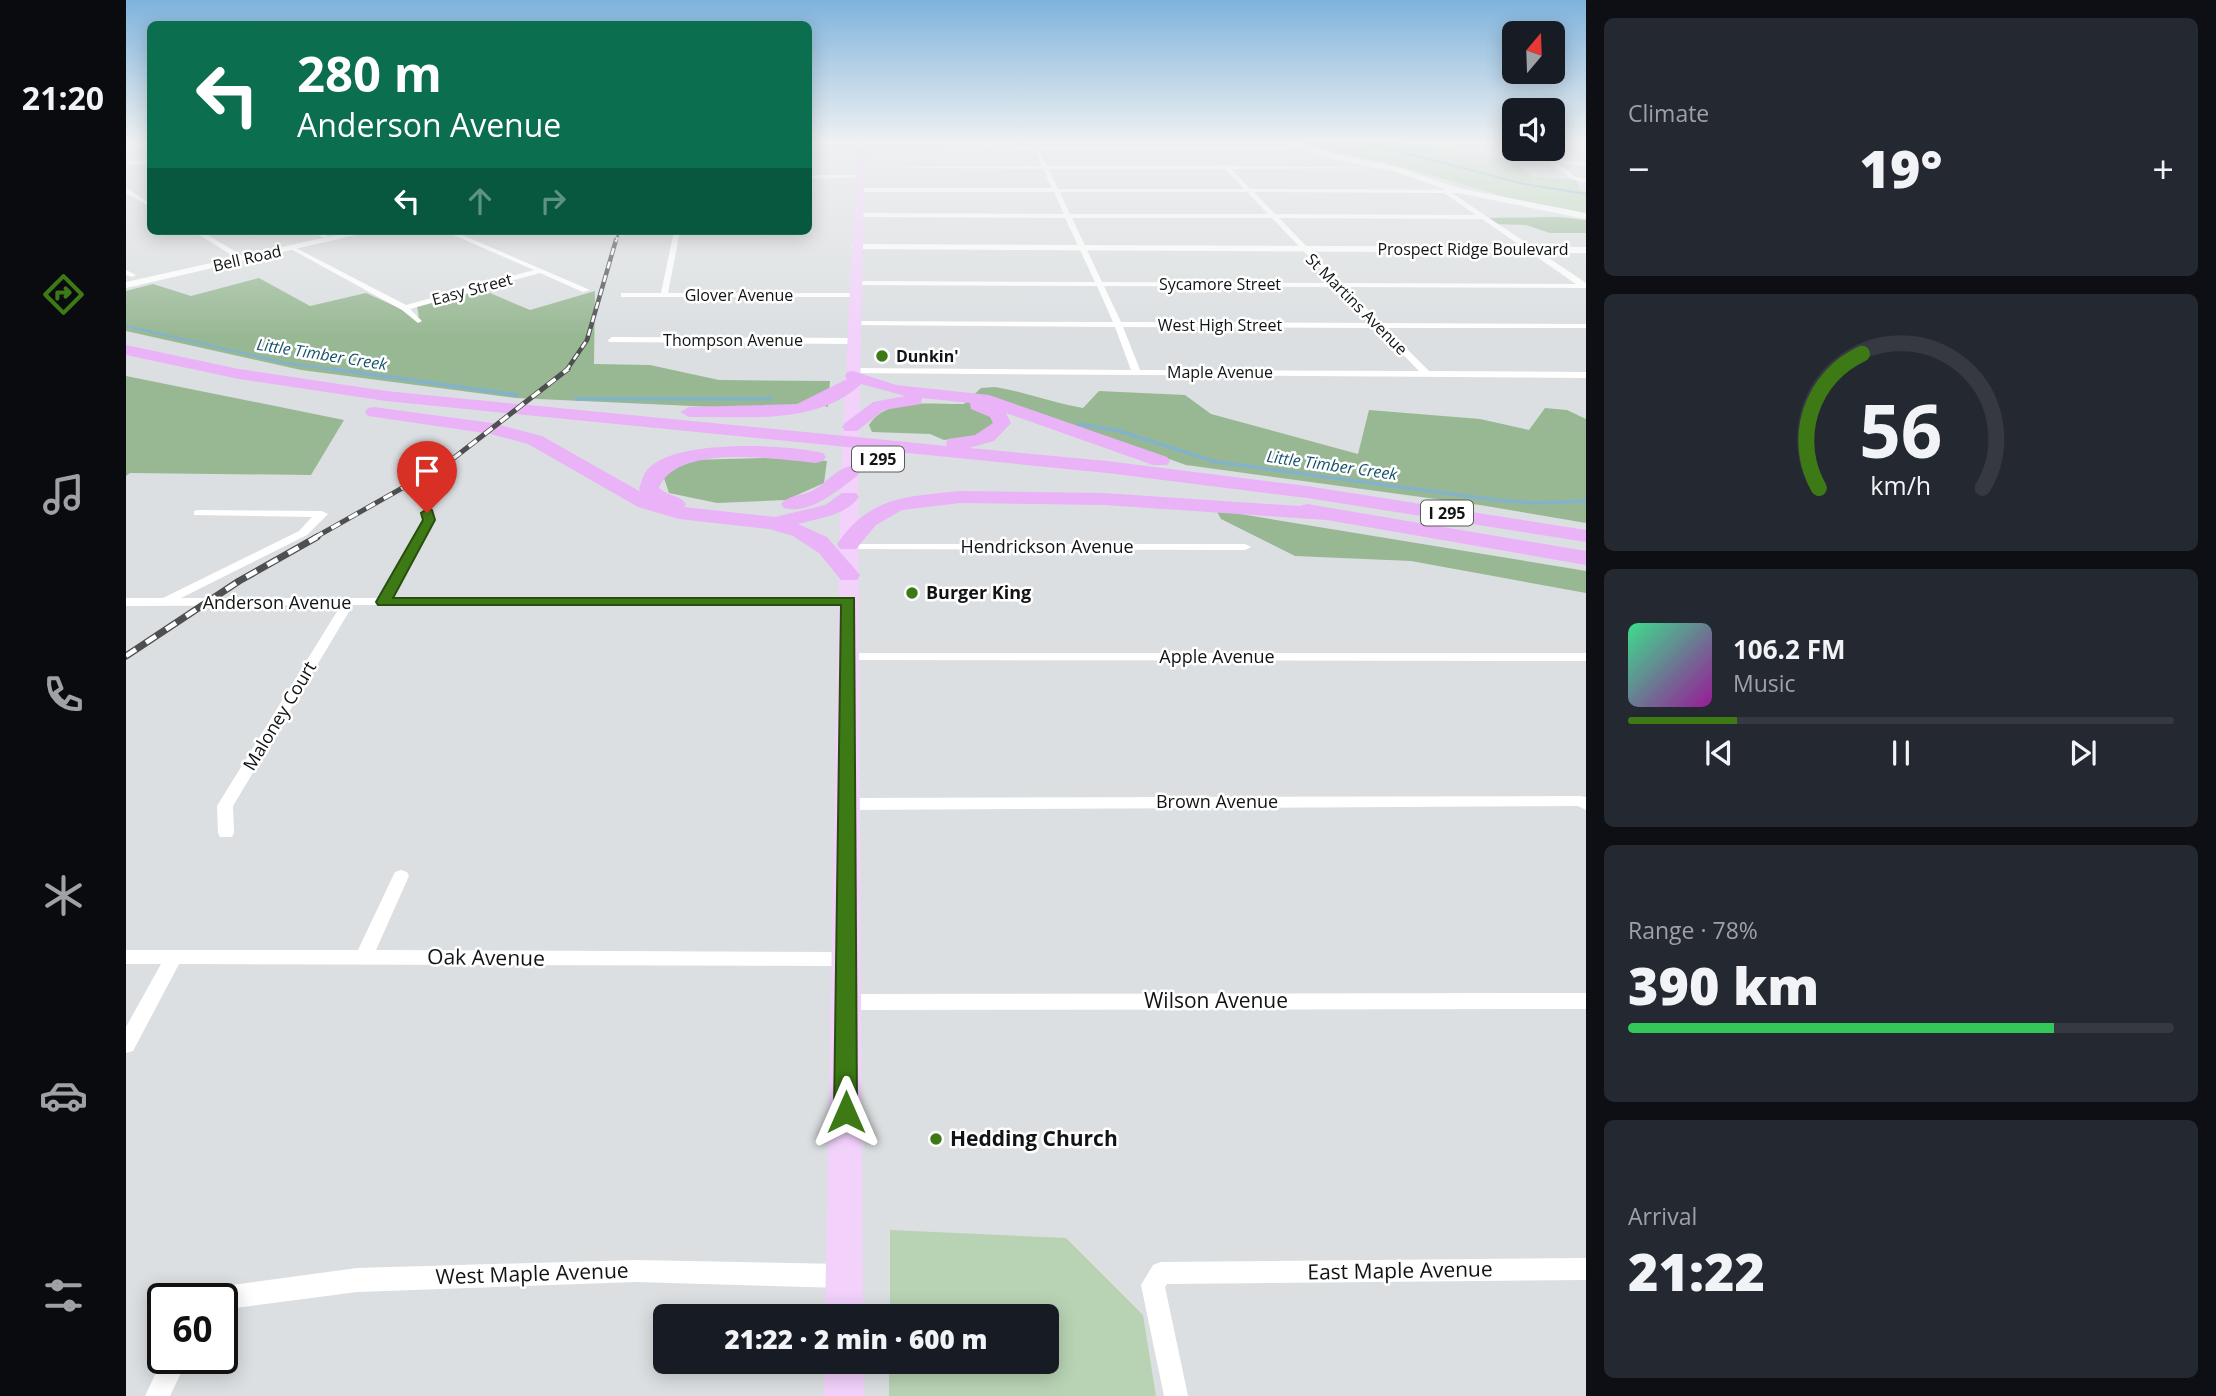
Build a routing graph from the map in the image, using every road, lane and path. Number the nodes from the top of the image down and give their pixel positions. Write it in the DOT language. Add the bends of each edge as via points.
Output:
graph roads {
  1 [pos="858,206"];
  2 [pos="1062,206"];
  3 [pos="1265,206"];
  4 [pos="1467,206"];
  5 [pos="1539,206"];
  6 [pos="857,215"];
  7 [pos="1066,216"];
  8 [pos="1586,216"];
  9 [pos="1275,217"];
  10 [pos="1483,217"];
  11 [pos="203,235"];
  12 [pos="322,235"];
  13 [pos="349,235"];
  14 [pos="456,235"];
  15 [pos="676,235"];
  16 [pos="330,239"];
  17 [pos="856,247"];
  18 [pos="1081,247"];
  19 [pos="292,248"];
  20 [pos="1302,248"];
  21 [pos="1531,250"];
  22 [pos="1586,250"];
  23 [pos="244,259"];
  24 [pos="540,271"];
  25 [pos="128,277"];
  26 [pos="1099,284"];
  27 [pos="1340,285"];
  28 [pos="1585,286"];
  29 [pos="854,289"];
  30 [pos="586,290"];
  31 [pos="624,295"];
  32 [pos="664,295"];
  33 [pos="405,308"];
  34 [pos="418,321"];
  35 [pos="854,323"];
  36 [pos="1118,324"];
  37 [pos="1380,325"];
  38 [pos="1586,326"];
  39 [pos="612,340"];
  40 [pos="854,341"];
  41 [pos="126,350"];
  42 [pos="126,366"];
  43 [pos="1136,372"];
  44 [pos="1426,374"];
  45 [pos="1586,374"];
  46 [pos="169,376"];
  47 [pos="853,383"];
  48 [pos="319,396"];
  49 [pos="278,399"];
  50 [pos="851,428"];
  51 [pos="807,439"];
  52 [pos="924,464"];
  53 [pos="850,468"];
  54 [pos="1307,492"];
  55 [pos="849,497"];
  56 [pos="198,513"];
  57 [pos="427,513"];
  58 [pos="1334,514"];
  59 [pos="748,522"];
  60 [pos="1586,536"];
  61 [pos="849,545"];
  62 [pos="1245,547"];
  63 [pos="1586,558"];
  64 [pos="849,575"];
  65 [pos="849,601"];
  66 [pos="126,602"];
  67 [pos="163,602"];
  68 [pos="349,602"];
  69 [pos="383,602"];
  70 [pos="848,657"];
  71 [pos="1586,657"];
  72 [pos="847,804"];
  73 [pos="1586,804"];
  74 [pos="226,833"];
  75 [pos="401,876"];
  76 [pos="363,956"];
  77 [pos="126,957"];
  78 [pos="174,957"];
  79 [pos="846,959"];
  80 [pos="1586,1001"];
  81 [pos="846,1002"];
  82 [pos="126,1045"];
  83 [pos="1586,1269"];
  84 [pos="845,1276"];
  85 [pos="238,1296"];
  86 [pos="844,1304"];
  87 [pos="168,1374"];
  88 [pos="844,1374"];
  89 [pos="157,1396"];
  90 [pos="844,1396"];
  91 [pos="1176,1396"];
  1 -- 6 [label="main road"];
  2 -- 7 [label="street"];
  3 -- 9 [label="street, St Martins Avenue"];
  4 -- 10 [label="street"];
  5 -- 8 [label="street"];
  6 -- 7 [label="street"];
  6 -- 17 [label="main road"];
  7 -- 9 [label="street"];
  7 -- 18 [label="street"];
  9 -- 10 [label="street"];
  9 -- 20 [label="street, St Martins Avenue"];
  10 -- 21 [label="street"];
  11 -- 23 [label="street"];
  12 -- 16 [label="street"];
  13 -- 16 [label="street, Bell Road"];
  14 -- 24 [label="street"];
  15 -- 32 [label="street"];
  16 -- 19 [label="street, Bell Road"];
  17 -- 18 [label="street, Prospect Ridge Boulevard"];
  17 -- 29 [label="main road"];
  18 -- 20 [label="street, Prospect Ridge Boulevard"];
  18 -- 26 [label="street"];
  19 -- 23 [label="street, Bell Road"];
  19 -- 33 [label="street"];
  20 -- 21 [label="street, Prospect Ridge Boulevard"];
  20 -- 27 [label="street, St Martins Avenue"];
  21 -- 22 [label="street, Prospect Ridge Boulevard"];
  21 -- 28 [label="street"];
  23 -- 25 [label="street, Bell Road"];
  24 -- 30 [label="street"];
  24 -- 33 [label="street, Easy Street"];
  26 -- 27 [label="street, Sycamore Street"];
  26 -- 29 [label="street, Sycamore Street"];
  26 -- 36 [label="street"];
  27 -- 28 [label="street, Sycamore Street"];
  27 -- 37 [label="street, St Martins Avenue"];
  29 -- 32 [label="street, Glover Avenue"];
  29 -- 35 [label="main road"];
  31 -- 32 [label="street, Glover Avenue"];
  33 -- 34 [label="street"];
  35 -- 36 [label="street, West High Street"];
  35 -- 40 [label="main road"];
  36 -- 37 [label="street, West High Street"];
  36 -- 43 [label="street"];
  37 -- 38 [label="street, West High Street"];
  37 -- 44 [label="street, St Martins Avenue"];
  39 -- 40 [label="street, Thompson Avenue"];
  40 -- 47 [label="main road"];
  41 -- 48 [label="highway, I 295"];
  42 -- 46 [label="highway, I 295"];
  43 -- 44 [label="street, Maple Avenue"];
  43 -- 47 [label="street, Maple Avenue"];
  44 -- 45 [label="street, Maple Avenue"];
  46 -- 49 [label="highway"];
  46 -- 52 [label="highway, I 295" via="365,405"];
  47 -- 48 [label="highway" via="799,410 761,412 602,410"];
  47 -- 50 [label="main road"];
  47 -- 54 [label="highway" via="982,398 1128,452"];
  48 -- 51 [label="highway, I 295" via="431,401"];
  48 -- 59 [label="highway" via="521,435 645,503 679,513"];
  50 -- 51 [label="highway" via="879,406 929,399 984,407 998,414 1002,423 991,436 965,443"];
  50 -- 53 [label="main road"];
  51 -- 54 [label="highway, I 295" via="1107,467"];
  52 -- 53 [label="highway" via="698,454 666,462 649,480 649,488 673,503 760,509 820,495"];
  52 -- 58 [label="highway, I 295" via="1128,485"];
  53 -- 55 [label="main road"];
  54 -- 60 [label="highway, I 295"];
  55 -- 59 [label="highway" via="832,509 807,517"];
  55 -- 61 [label="main road"];
  56 -- 67 [label="street" via="322,514 303,533"];
  57 -- 69 [label="street" via="429,520"];
  58 -- 61 [label="highway" via="1104,499 960,498 897,504 869,521"];
  58 -- 63 [label="highway, I 295"];
  59 -- 64 [label="highway" via="808,533 831,550"];
  61 -- 62 [label="street, Hendrickson Avenue"];
  61 -- 64 [label="main road"];
  64 -- 65 [label="main road"];
  65 -- 69 [label="street, Anderson Avenue"];
  65 -- 70 [label="main road"];
  66 -- 67 [label="street, Anderson Avenue"];
  67 -- 68 [label="street, Anderson Avenue"];
  68 -- 69 [label="street, Anderson Avenue"];
  68 -- 74 [label="street, Maloney Court" via="225,806"];
  70 -- 71 [label="street, Apple Avenue"];
  70 -- 72 [label="main road"];
  72 -- 73 [label="street, Brown Avenue"];
  72 -- 79 [label="main road"];
  75 -- 76 [label="street"];
  76 -- 78 [label="street, Oak Avenue"];
  76 -- 79 [label="street, Oak Avenue"];
  77 -- 78 [label="street, Oak Avenue"];
  78 -- 82 [label="street"];
  79 -- 81 [label="main road"];
  80 -- 81 [label="street, Wilson Avenue"];
  81 -- 84 [label="main road"];
  83 -- 91 [label="street, East Maple Avenue" via="1161,1273 1153,1285"];
  84 -- 85 [label="street, West Maple Avenue" via="636,1271 358,1280"];
  84 -- 86 [label="main road"];
  87 -- 89 [label="street"];
  88 -- 90 [label="main road"];
}
